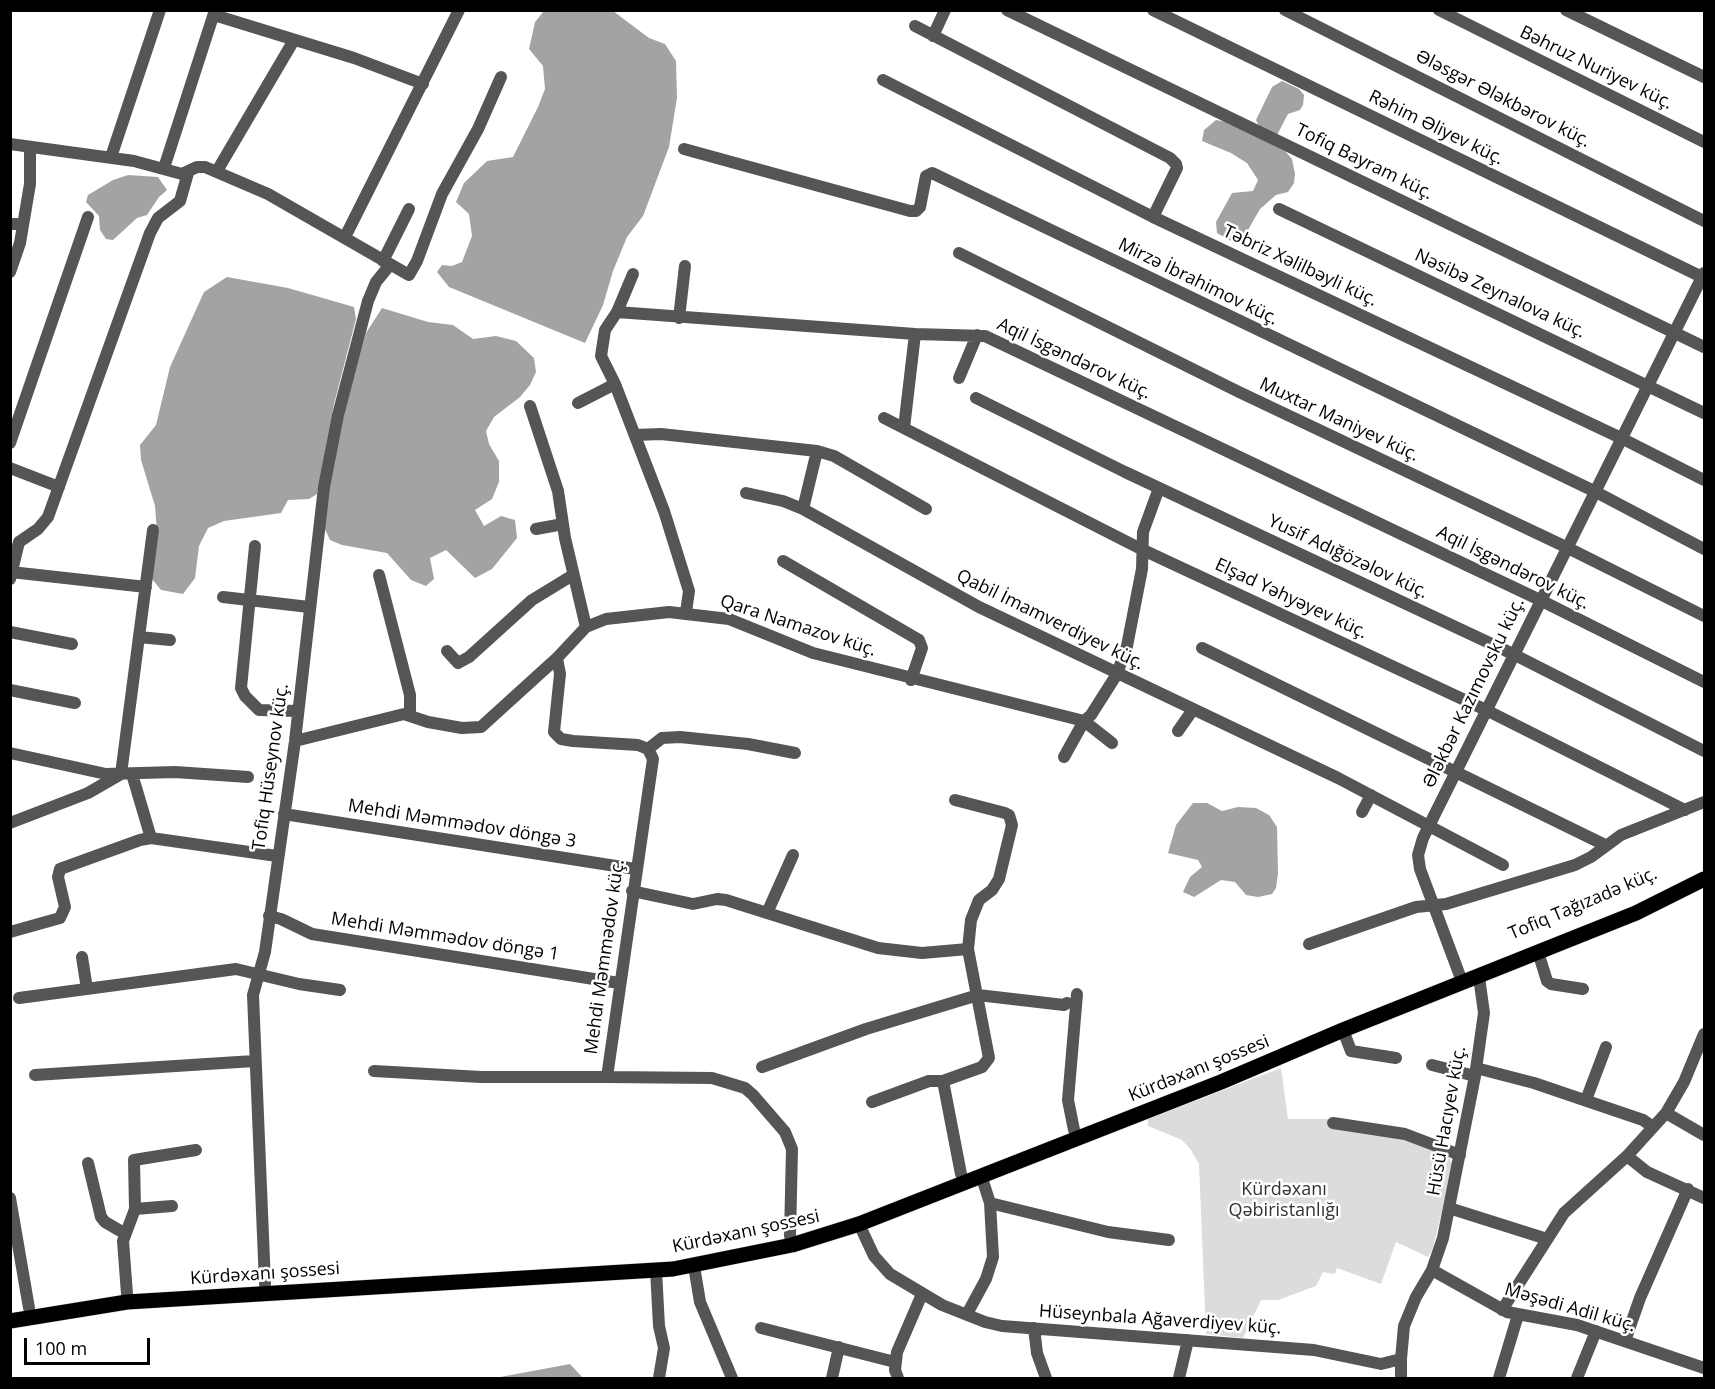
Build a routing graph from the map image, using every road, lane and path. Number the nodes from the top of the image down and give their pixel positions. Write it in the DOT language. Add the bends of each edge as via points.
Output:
graph roads {
  1 [pos="160,10"];
  2 [pos="459,10"];
  3 [pos="945,10"];
  4 [pos="1007,10"];
  5 [pos="1153,10"];
  6 [pos="1285,10"];
  7 [pos="1438,10"];
  8 [pos="1566,10"];
  9 [pos="215,13"];
  10 [pos="915,26"];
  11 [pos="933,36"];
  12 [pos="294,40"];
  13 [pos="501,77"];
  14 [pos="1704,77"];
  15 [pos="883,80"];
  16 [pos="423,84"];
  17 [pos="1704,142"];
  18 [pos="10,144"];
  19 [pos="30,147"];
  20 [pos="684,149"];
  21 [pos="111,157"];
  22 [pos="164,168"];
  23 [pos="217,171"];
  24 [pos="188,173"];
  25 [pos="409,208"];
  26 [pos="1279,209"];
  27 [pos="88,217"];
  28 [pos="1153,217"];
  29 [pos="1704,221"];
  30 [pos="17,224"];
  31 [pos="345,237"];
  32 [pos="959,253"];
  33 [pos="386,263"];
  34 [pos="685,266"];
  35 [pos="10,272"];
  36 [pos="633,274"];
  37 [pos="1704,276"];
  38 [pos="617,312"];
  39 [pos="679,318"];
  40 [pos="1673,331"];
  41 [pos="915,334"];
  42 [pos="977,335"];
  43 [pos="1704,347"];
  44 [pos="959,378"];
  45 [pos="615,384"];
  46 [pos="1648,385"];
  47 [pos="976,398"];
  48 [pos="578,403"];
  49 [pos="530,406"];
  50 [pos="1704,413"];
  51 [pos="884,418"];
  52 [pos="904,428"];
  53 [pos="635,435"];
  54 [pos="1621,438"];
  55 [pos="10,443"];
  56 [pos="817,451"];
  57 [pos="10,468"];
  58 [pos="1704,480"];
  59 [pos="59,487"];
  60 [pos="1159,488"];
  61 [pos="1594,491"];
  62 [pos="746,493"];
  63 [pos="803,509"];
  64 [pos="926,509"];
  65 [pos="563,524"];
  66 [pos="536,528"];
  67 [pos="153,530"];
  68 [pos="255,546"];
  69 [pos="1566,547"];
  70 [pos="1141,549"];
  71 [pos="1704,549"];
  72 [pos="783,561"];
  73 [pos="379,575"];
  74 [pos="573,575"];
  75 [pos="11,576"];
  76 [pos="146,587"];
  77 [pos="223,597"];
  78 [pos="248,600"];
  79 [pos="1540,600"];
  80 [pos="309,607"];
  81 [pos="686,612"];
  82 [pos="1704,616"];
  83 [pos="586,627"];
  84 [pos="10,632"];
  85 [pos="139,637"];
  86 [pos="170,640"];
  87 [pos="72,644"];
  88 [pos="1202,648"];
  89 [pos="447,651"];
  90 [pos="1513,654"];
  91 [pos="557,658"];
  92 [pos="1117,674"];
  93 [pos="911,680"];
  94 [pos="1704,682"];
  95 [pos="10,690"];
  96 [pos="75,703"];
  97 [pos="1486,710"];
  98 [pos="298,711"];
  99 [pos="1192,711"];
  100 [pos="410,714"];
  101 [pos="1084,720"];
  102 [pos="1178,731"];
  103 [pos="295,741"];
  104 [pos="1112,743"];
  105 [pos="648,749"];
  106 [pos="1704,751"];
  107 [pos="10,753"];
  108 [pos="795,753"];
  109 [pos="1064,758"];
  110 [pos="1455,771"];
  111 [pos="126,774"];
  112 [pos="248,777"];
  113 [pos="1371,795"];
  114 [pos="955,800"];
  115 [pos="1704,802"];
  116 [pos="1685,810"];
  117 [pos="1362,812"];
  118 [pos="284,814"];
  119 [pos="10,823"];
  120 [pos="1427,827"];
  121 [pos="151,838"];
  122 [pos="1605,845"];
  123 [pos="793,855"];
  124 [pos="277,856"];
  125 [pos="1503,865"];
  126 [pos="635,869"];
  127 [pos="1704,870"];
  128 [pos="1704,879"];
  129 [pos="632,891"];
  130 [pos="1432,905"];
  131 [pos="766,913"];
  132 [pos="269,916"];
  133 [pos="10,932"];
  134 [pos="1309,944"];
  135 [pos="968,949"];
  136 [pos="1538,952"];
  137 [pos="82,957"];
  138 [pos="259,974"];
  139 [pos="1477,974"];
  140 [pos="1460,976"];
  141 [pos="619,983"];
  142 [pos="87,989"];
  143 [pos="1583,989"];
  144 [pos="340,990"];
  145 [pos="1077,994"];
  146 [pos="978,995"];
  147 [pos="19,998"];
  148 [pos="1067,1003"];
  149 [pos="1344,1030"];
  150 [pos="1704,1034"];
  151 [pos="1606,1047"];
  152 [pos="1396,1058"];
  153 [pos="254,1061"];
  154 [pos="1432,1065"];
  155 [pos="762,1067"];
  156 [pos="374,1071"];
  157 [pos="1475,1072"];
  158 [pos="35,1075"];
  159 [pos="607,1077"];
  160 [pos="1220,1078"];
  161 [pos="943,1081"];
  162 [pos="1586,1100"];
  163 [pos="872,1102"];
  164 [pos="1666,1113"];
  165 [pos="1333,1124"];
  166 [pos="1653,1127"];
  167 [pos="1074,1130"];
  168 [pos="1704,1135"];
  169 [pos="196,1150"];
  170 [pos="1460,1155"];
  171 [pos="1627,1156"];
  172 [pos="88,1163"];
  173 [pos="961,1174"];
  174 [pos="981,1175"];
  175 [pos="1688,1189"];
  176 [pos="10,1198"];
  177 [pos="1704,1198"];
  178 [pos="990,1203"];
  179 [pos="172,1206"];
  180 [pos="1449,1208"];
  181 [pos="135,1209"];
  182 [pos="858,1219"];
  183 [pos="124,1233"];
  184 [pos="790,1236"];
  185 [pos="1547,1239"];
  186 [pos="1169,1240"];
  187 [pos="694,1266"];
  188 [pos="656,1270"];
  189 [pos="1432,1270"];
  190 [pos="265,1284"];
  191 [pos="127,1294"];
  192 [pos="922,1294"];
  193 [pos="29,1308"];
  194 [pos="1502,1310"];
  195 [pos="10,1311"];
  196 [pos="967,1314"];
  197 [pos="1518,1316"];
  198 [pos="10,1321"];
  199 [pos="761,1328"];
  200 [pos="1034,1328"];
  201 [pos="1596,1331"];
  202 [pos="1188,1340"];
  203 [pos="1625,1341"];
  204 [pos="839,1347"];
  205 [pos="1401,1359"];
  206 [pos="895,1362"];
  207 [pos="1704,1368"];
  208 [pos="659,1378"];
  209 [pos="732,1378"];
  210 [pos="832,1378"];
  211 [pos="898,1378"];
  212 [pos="1046,1378"];
  213 [pos="1179,1378"];
  214 [pos="1401,1378"];
  215 [pos="1499,1378"];
  216 [pos="1577,1378"];
  1 -- 21 [label="street"];
  2 -- 16 [label="street"];
  3 -- 11 [label="street"];
  4 -- 40 [label="street, Tofiq Bayram küç."];
  5 -- 37 [label="street, Rəhim Əliyev küç."];
  6 -- 29 [label="street, Ələsgər Ələkbərov küç."];
  7 -- 17 [label="street, Bəhruz Nuriyev küç."];
  8 -- 14 [label="street"];
  9 -- 12 [label="street"];
  9 -- 22 [label="street"];
  10 -- 11 [label="street"];
  11 -- 28 [label="street" via="1170,158 1177,168"];
  12 -- 16 [label="street"];
  12 -- 23 [label="street"];
  13 -- 33 [label="street" via="442,194 413,271 403,274"];
  15 -- 28 [label="street, Təbriz Xəlilbəyli küç."];
  16 -- 31 [label="street"];
  18 -- 19 [label="street"];
  19 -- 21 [label="street"];
  19 -- 30 [label="street" via="30,184"];
  20 -- 61 [label="street, Mirzə İbrahimov küç." via="910,211 920,207 926,176 932,173"];
  21 -- 22 [label="street"];
  22 -- 24 [label="street"];
  23 -- 24 [label="street" via="201,166"];
  23 -- 31 [label="street"];
  24 -- 59 [label="street" via="180,201 158,218 150,233"];
  25 -- 33 [label="street, Tofiq Hüseynov küç."];
  26 -- 46 [label="street, Nəsibə Zeynalova küç."];
  27 -- 55 [label="street"];
  28 -- 54 [label="street, Təbriz Xəlilbəyli küç."];
  30 -- 35 [label="street"];
  31 -- 33 [label="street"];
  32 -- 69 [label="street, Muxtar Maniyev küç." via="1239,392"];
  33 -- 80 [label="street, Tofiq Hüseynov küç." via="368,301 338,416 324,487"];
  34 -- 39 [label="street"];
  36 -- 38 [label="street"];
  37 -- 40 [label="street, Ələkbər Kazımovsku küç."];
  38 -- 39 [label="street, Aqil İsgəndərov küç."];
  38 -- 45 [label="street" via="608,322 600,351"];
  39 -- 41 [label="street, Aqil İsgəndərov küç."];
  40 -- 43 [label="street, Tofiq Bayram küç."];
  40 -- 46 [label="street, Ələkbər Kazımovsku küç."];
  41 -- 42 [label="street, Aqil İsgəndərov küç."];
  41 -- 52 [label="street"];
  42 -- 44 [label="street"];
  42 -- 79 [label="street, Aqil İsgəndərov küç." via="991,338"];
  45 -- 48 [label="street"];
  45 -- 53 [label="street"];
  46 -- 50 [label="street, Nəsibə Zeynalova küç."];
  46 -- 54 [label="street, Ələkbər Kazımovsku küç."];
  47 -- 60 [label="street, Yusif Adığözəlov küç."];
  49 -- 65 [label="street" via="558,491"];
  51 -- 52 [label="street, Elşad Yəhyəyev küç."];
  52 -- 70 [label="street, Elşad Yəhyəyev küç."];
  53 -- 56 [label="street" via="661,434"];
  53 -- 81 [label="street" via="685,576 689,600"];
  54 -- 58 [label="street, Təbriz Xəlilbəyli küç."];
  54 -- 61 [label="street, Ələkbər Kazımovsku küç."];
  56 -- 63 [label="street"];
  56 -- 64 [label="street" via="834,456"];
  57 -- 59 [label="street"];
  59 -- 75 [label="street" via="44,523 19,542"];
  60 -- 70 [label="street"];
  60 -- 90 [label="street, Yusif Adığözəlov küç."];
  61 -- 69 [label="street, Ələkbər Kazımovsku küç."];
  61 -- 71 [label="street, Mirzə İbrahimov küç."];
  62 -- 63 [label="street, Qabil İmamverdiyev küç."];
  63 -- 92 [label="street, Qabil İmamverdiyev küç." via="979,607"];
  65 -- 66 [label="street"];
  65 -- 74 [label="street"];
  67 -- 76 [label="street"];
  68 -- 78 [label="street"];
  69 -- 79 [label="street, Ələkbər Kazımovsku küç."];
  69 -- 82 [label="street, Muxtar Maniyev küç."];
  70 -- 92 [label="street" via="1142,569"];
  70 -- 97 [label="street, Elşad Yəhyəyev küç."];
  72 -- 93 [label="street" via="919,640 922,648"];
  73 -- 100 [label="street" via="410,695"];
  74 -- 83 [label="street"];
  74 -- 89 [label="street" via="532,600 469,657 458,663"];
  75 -- 76 [label="street"];
  76 -- 85 [label="street"];
  77 -- 78 [label="street"];
  78 -- 80 [label="street"];
  78 -- 98 [label="street" via="242,692 264,711"];
  79 -- 90 [label="street, Ələkbər Kazımovsku küç."];
  79 -- 94 [label="street, Aqil İsgəndərov küç."];
  80 -- 98 [label="street, Tofiq Hüseynov küç."];
  81 -- 83 [label="street, Qara Namazov küç." via="635,614"];
  81 -- 93 [label="street, Qara Namazov küç." via="729,619 813,653"];
  83 -- 91 [label="street, Qara Namazov küç."];
  84 -- 87 [label="street"];
  85 -- 86 [label="street"];
  85 -- 111 [label="street"];
  88 -- 110 [label="street"];
  90 -- 97 [label="street, Ələkbər Kazımovsku küç."];
  90 -- 106 [label="street, Yusif Adığözəlov küç."];
  91 -- 100 [label="street, Qara Namazov küç." via="481,727 428,722"];
  91 -- 105 [label="street" via="560,674 554,732 561,739"];
  92 -- 99 [label="street, Qabil İmamverdiyev küç."];
  92 -- 101 [label="street"];
  93 -- 101 [label="street, Qara Namazov küç."];
  95 -- 96 [label="street"];
  97 -- 110 [label="street, Ələkbər Kazımovsku küç."];
  97 -- 116 [label="street, Elşad Yəhyəyev küç."];
  98 -- 103 [label="street, Tofiq Hüseynov küç."];
  99 -- 102 [label="street"];
  99 -- 113 [label="street, Qabil İmamverdiyev küç."];
  100 -- 103 [label="street, Qara Namazov küç."];
  101 -- 104 [label="street"];
  101 -- 109 [label="street"];
  103 -- 118 [label="street, Tofiq Hüseynov küç."];
  105 -- 108 [label="street" via="662,738 680,737"];
  105 -- 126 [label="street, Mehdi Məmmədov küç." via="653,759"];
  107 -- 111 [label="street" via="106,774"];
  110 -- 120 [label="street, Ələkbər Kazımovsku küç."];
  110 -- 122 [label="street"];
  111 -- 112 [label="street" via="175,772"];
  111 -- 119 [label="street" via="88,794"];
  111 -- 121 [label="street"];
  113 -- 117 [label="street"];
  113 -- 120 [label="street, Qabil İmamverdiyev küç."];
  114 -- 135 [label="street" via="1005,813 1012,825 999,879 979,900 971,920"];
  115 -- 116 [label="street"];
  116 -- 122 [label="street"];
  118 -- 124 [label="street, Tofiq Hüseynov küç."];
  118 -- 126 [label="street, Mehdi Məmmədov döngə 3"];
  120 -- 125 [label="street, Qabil İmamverdiyev küç."];
  120 -- 130 [label="street, Ələkbər Kazımovsku küç." via="1418,861"];
  121 -- 124 [label="street"];
  121 -- 133 [label="street" via="60,869 58,877 65,908 60,918"];
  122 -- 130 [label="street" via="1575,865"];
  123 -- 131 [label="street"];
  124 -- 132 [label="street, Tofiq Hüseynov küç."];
  126 -- 129 [label="street, Mehdi Məmmədov küç."];
  127 -- 139 [label="main road, Tofiq Tağızadə küç." via="1633,907"];
  128 -- 136 [label="main road, Tofiq Tağızadə küç." via="1636,913"];
  129 -- 131 [label="street" via="693,904 726,900"];
  129 -- 141 [label="street, Mehdi Məmmədov küç."];
  130 -- 134 [label="street"];
  130 -- 140 [label="street, Ələkbər Kazımovsku küç."];
  131 -- 135 [label="street" via="878,948 922,953"];
  132 -- 138 [label="street, Tofiq Hüseynov küç."];
  132 -- 141 [label="street, Mehdi Məmmədov döngə 1" via="312,934"];
  135 -- 146 [label="street"];
  136 -- 139 [label="main road, Tofiq Tağızadə küç."];
  136 -- 143 [label="street" via="1547,981"];
  137 -- 142 [label="street"];
  138 -- 142 [label="street" via="236,969"];
  138 -- 144 [label="street"];
  138 -- 153 [label="street, Tofiq Hüseynov küç." via="253,995"];
  139 -- 140 [label="main road, Kürdəxanı şossesi"];
  139 -- 149 [label="main road, Kürdəxanı şossesi"];
  139 -- 157 [label="street, Hüsü Hacıyev küç." via="1484,1013"];
  140 -- 160 [label="main road, Kürdəxanı şossesi"];
  141 -- 159 [label="street, Mehdi Məmmədov küç."];
  142 -- 147 [label="street"];
  145 -- 167 [label="street" via="1068,1100"];
  146 -- 148 [label="street"];
  146 -- 155 [label="street" via="866,1029"];
  146 -- 161 [label="street" via="987,1063"];
  149 -- 152 [label="street" via="1351,1051"];
  149 -- 160 [label="main road, Kürdəxanı şossesi"];
  150 -- 164 [label="street"];
  151 -- 162 [label="street"];
  153 -- 158 [label="street"];
  153 -- 190 [label="street, Tofiq Hüseynov küç."];
  154 -- 157 [label="street"];
  156 -- 159 [label="street" via="481,1077"];
  157 -- 162 [label="street"];
  157 -- 170 [label="street, Hüsü Hacıyev küç."];
  159 -- 184 [label="street, Mehdi Məmmədov küç." via="712,1078 744,1088 753,1095 785,1132 792,1149"];
  160 -- 167 [label="main road, Kürdəxanı şossesi"];
  160 -- 174 [label="main road, Kürdəxanı şossesi"];
  161 -- 163 [label="street" via="929,1081"];
  161 -- 173 [label="street"];
  162 -- 166 [label="street"];
  164 -- 166 [label="street"];
  164 -- 168 [label="street"];
  165 -- 170 [label="street" via="1405,1134"];
  166 -- 171 [label="street"];
  167 -- 173 [label="main road, Kürdəxanı şossesi"];
  169 -- 181 [label="street" via="134,1160"];
  170 -- 180 [label="street, Hüsü Hacıyev küç."];
  171 -- 175 [label="street" via="1647,1172"];
  171 -- 185 [label="street" via="1574,1203"];
  172 -- 183 [label="street" via="101,1217"];
  173 -- 182 [label="main road, Kürdəxanı şossesi"];
  174 -- 178 [label="street"];
  174 -- 182 [label="main road, Kürdəxanı şossesi"];
  175 -- 177 [label="street"];
  175 -- 203 [label="street"];
  176 -- 193 [label="street"];
  178 -- 186 [label="street" via="1108,1232"];
  178 -- 196 [label="street" via="993,1257 987,1279"];
  179 -- 181 [label="street"];
  180 -- 185 [label="street"];
  180 -- 189 [label="street, Hüsü Hacıyev küç."];
  181 -- 183 [label="street"];
  182 -- 184 [label="main road, Kürdəxanı şossesi"];
  182 -- 187 [label="main road, Kürdəxanı şossesi" via="792,1245"];
  182 -- 192 [label="street, Hüseynbala Ağaverdiyev küç." via="880,1264"];
  183 -- 191 [label="street"];
  184 -- 190 [label="main road, Kürdəxanı şossesi" via="672,1259"];
  185 -- 194 [label="street"];
  187 -- 188 [label="main road, Kürdəxanı şossesi"];
  187 -- 209 [label="street" via="705,1316"];
  188 -- 198 [label="main road, Kürdəxanı şossesi" via="128,1302"];
  188 -- 208 [label="street" via="664,1348"];
  189 -- 194 [label="street, Məşədi Adil küç."];
  189 -- 205 [label="street" via="1404,1326"];
  190 -- 191 [label="main road, Kürdəxanı şossesi"];
  191 -- 193 [label="main road, Kürdəxanı şossesi"];
  192 -- 196 [label="street, Hüseynbala Ağaverdiyev küç."];
  192 -- 206 [label="street"];
  193 -- 195 [label="main road, Kürdəxanı şossesi"];
  194 -- 197 [label="street, Məşədi Adil küç."];
  196 -- 200 [label="street, Hüseynbala Ağaverdiyev küç." via="1002,1326"];
  197 -- 201 [label="street, Məşədi Adil küç."];
  197 -- 215 [label="street"];
  199 -- 204 [label="street"];
  200 -- 202 [label="street, Hüseynbala Ağaverdiyev küç."];
  200 -- 212 [label="street"];
  201 -- 203 [label="street, Məşədi Adil küç."];
  201 -- 216 [label="street"];
  202 -- 205 [label="street, Hüseynbala Ağaverdiyev küç." via="1314,1350 1382,1364"];
  202 -- 213 [label="street"];
  203 -- 207 [label="street, Məşədi Adil küç."];
  204 -- 206 [label="street"];
  204 -- 210 [label="street"];
  205 -- 214 [label="street"];
  206 -- 211 [label="street"];
}
